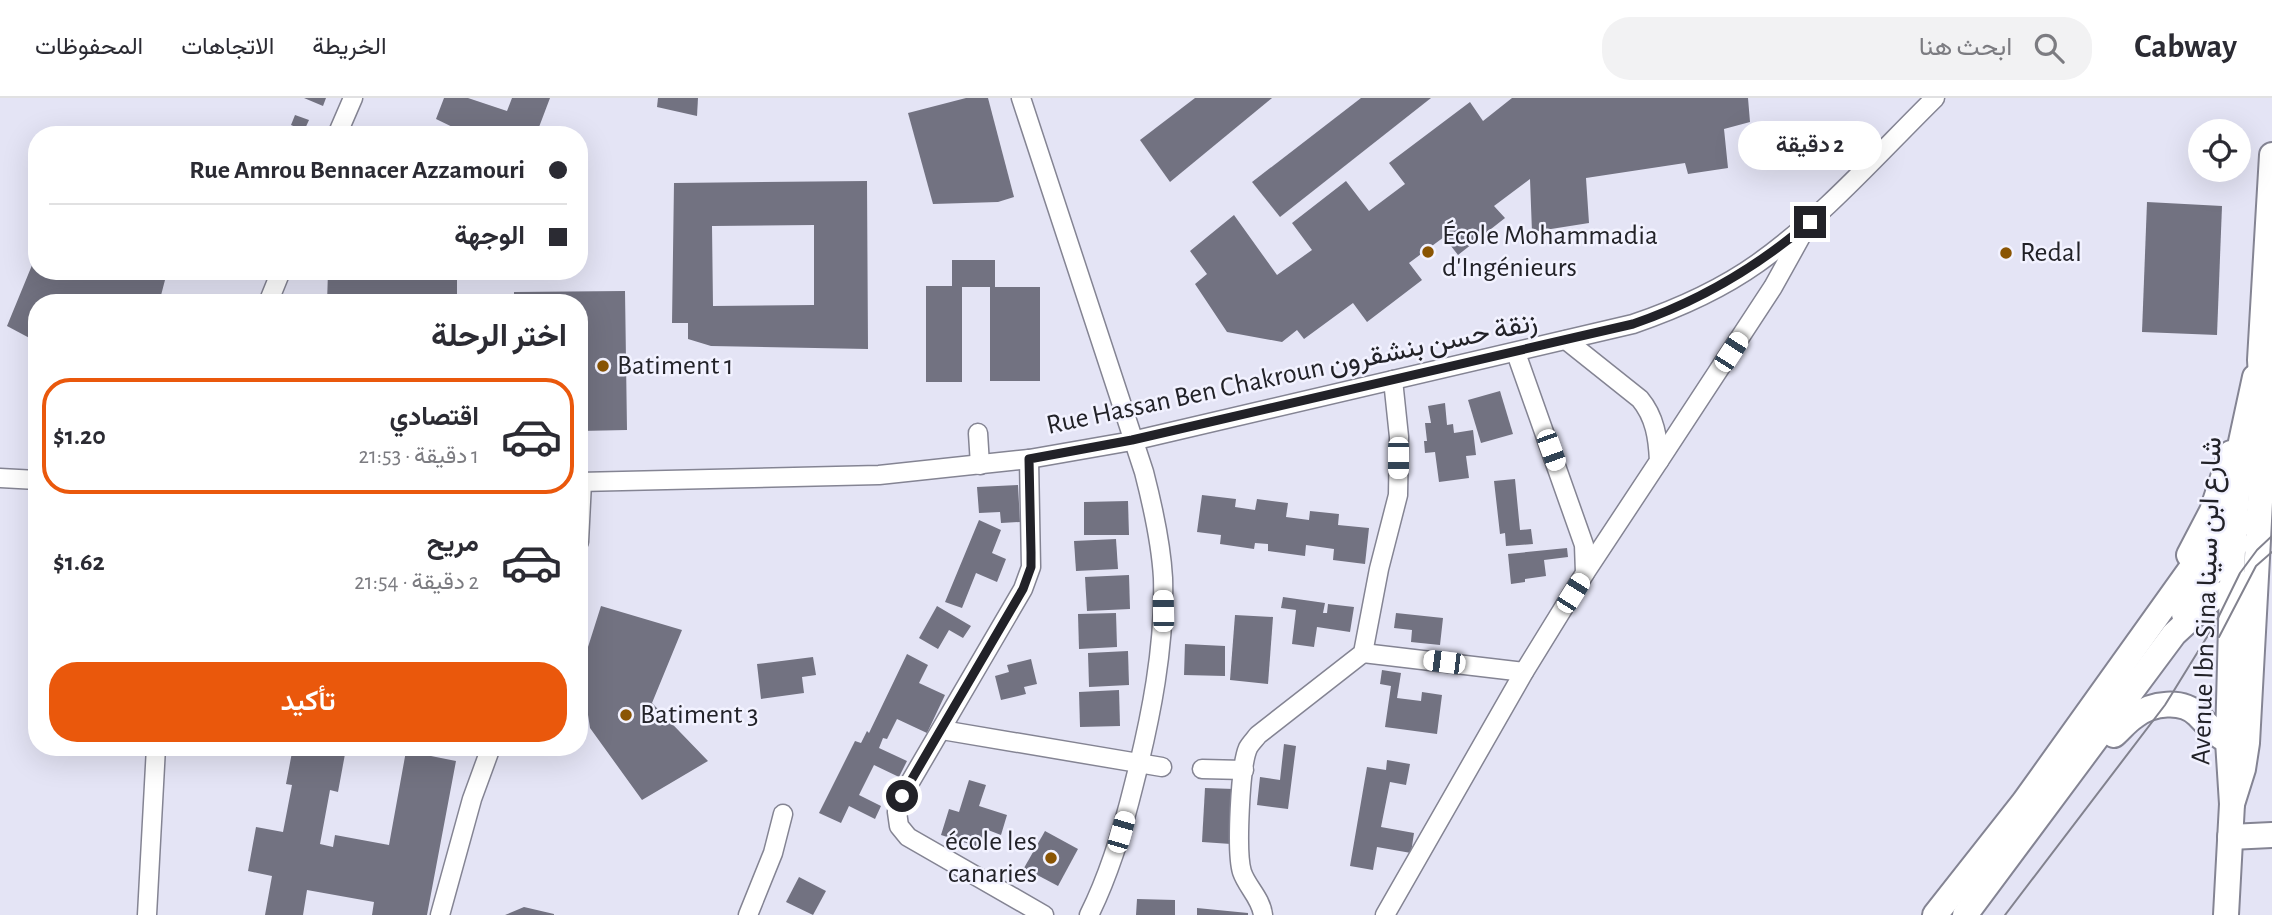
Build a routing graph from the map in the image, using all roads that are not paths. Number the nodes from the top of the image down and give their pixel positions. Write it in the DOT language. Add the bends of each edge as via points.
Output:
graph roads {
  1 [pos="353,98"];
  2 [pos="1021,98"];
  3 [pos="1935,98"];
  4 [pos="341,126"];
  5 [pos="2272,155"];
  6 [pos="1810,222"];
  7 [pos="1566,340"];
  8 [pos="1516,352"];
  9 [pos="2260,360"];
  10 [pos="1393,380"];
  11 [pos="978,433"];
  12 [pos="1132,440"];
  13 [pos="2241,442"];
  14 [pos="1029,459"];
  15 [pos="1660,461"];
  16 [pos="980,465"];
  17 [pos="0,478"];
  18 [pos="28,480"];
  19 [pos="588,482"];
  20 [pos="2267,482"];
  21 [pos="2265,514"];
  22 [pos="2234,537"];
  23 [pos="1585,573"];
  24 [pos="2253,579"];
  25 [pos="2179,583"];
  26 [pos="2174,634"];
  27 [pos="1363,653"];
  28 [pos="1524,672"];
  29 [pos="942,730"];
  30 [pos="2228,741"];
  31 [pos="156,756"];
  32 [pos="488,756"];
  33 [pos="2085,756"];
  34 [pos="1139,763"];
  35 [pos="1163,767"];
  36 [pos="1202,769"];
  37 [pos="1244,770"];
  38 [pos="2232,804"];
  39 [pos="783,814"];
  40 [pos="2272,835"];
  41 [pos="2230,837"];
  42 [pos="2229,913"];
  43 [pos="147,915"];
  44 [pos="440,915"];
  45 [pos="748,915"];
  46 [pos="1044,915"];
  47 [pos="1089,915"];
  48 [pos="1263,915"];
  49 [pos="1385,915"];
  50 [pos="1935,915"];
  51 [pos="1965,915"];
  1 -- 4 [label="street"];
  2 -- 12 [label="street"];
  3 -- 6 [label="street, Rue Hassan Ben Chakroun زنقة حسن بنشقرون"];
  5 -- 9 [label="main road, Avenue Ibn Sina شارع ابن سينا"];
  6 -- 7 [label="street, Rue Hassan Ben Chakroun زنقة حسن بنشقرون" via="1756,264 1697,299 1633,324"];
  6 -- 15 [label="street" via="1773,288"];
  7 -- 8 [label="street, Rue Hassan Ben Chakroun زنقة حسن بنشقرون"];
  7 -- 15 [label="street" via="1630,389 1649,410"];
  8 -- 10 [label="street, Rue Hassan Ben Chakroun زنقة حسن بنشقرون"];
  8 -- 23 [label="street" via="1584,545"];
  9 -- 13 [label="main road, Avenue Ibn Sina شارع ابن سينا"];
  9 -- 20 [label="main road, Avenue Ibn Sina شارع ابن سينا"];
  10 -- 12 [label="street, Rue Hassan Ben Chakroun زنقة حسن بنشقرون"];
  10 -- 27 [label="street" via="1398,495"];
  11 -- 16 [label="street"];
  12 -- 14 [label="street, Rue Hassan Ben Chakroun زنقة حسن بنشقرون"];
  12 -- 34 [label="street" via="1153,506 1163,576 1157,671"];
  13 -- 22 [label="main road, Avenue Ibn Sina شارع ابن سينا"];
  13 -- 25 [label="main road" via="2228,458 2214,504"];
  14 -- 16 [label="street, Rue Hassan Ben Chakroun زنقة حسن بنشقرون"];
  14 -- 29 [label="street" via="1031,567 1023,589"];
  15 -- 23 [label="street"];
  16 -- 19 [label="street, Rue Hassan Ben Chakroun زنقة حسن بنشقرون" via="879,475"];
  17 -- 18 [label="street"];
  20 -- 21 [label="main road, Avenue Ibn Sina شارع ابن سينا"];
  21 -- 22 [label="main road"];
  21 -- 24 [label="main road, Avenue Ibn Sina شارع ابن سينا"];
  22 -- 24 [label="main road, Avenue Ibn Sina شارع ابن سينا"];
  22 -- 25 [label="main road" via="2214,540"];
  22 -- 26 [label="main road"];
  23 -- 28 [label="street"];
  24 -- 26 [label="main road" via="2205,603"];
  24 -- 30 [label="main road, Avenue Ibn Sina شارع ابن سينا"];
  24 -- 38 [label="main road, Avenue Ibn Sina شارع ابن سينا" via="2245,756"];
  25 -- 50 [label="main road" via="2024,802"];
  26 -- 33 [label="main road"];
  27 -- 28 [label="street"];
  27 -- 37 [label="street" via="1258,735 1248,749"];
  28 -- 49 [label="street"];
  29 -- 34 [label="street"];
  29 -- 46 [label="street" via="902,796 899,826 908,837"];
  30 -- 33 [label="main road" via="2190,709 2165,705 2140,712"];
  30 -- 38 [label="main road, Avenue Ibn Sina شارع ابن سينا"];
  31 -- 43 [label="street"];
  32 -- 44 [label="street"];
  33 -- 51 [label="main road"];
  34 -- 35 [label="street"];
  34 -- 47 [label="street" via="1114,857"];
  36 -- 37 [label="street"];
  37 -- 48 [label="street" via="1239,858"];
  38 -- 41 [label="main road, Avenue Ibn Sina شارع ابن سينا"];
  39 -- 45 [label="street"];
  40 -- 41 [label="main road"];
  41 -- 42 [label="main road, Avenue Ibn Sina شارع ابن سينا"];
}
